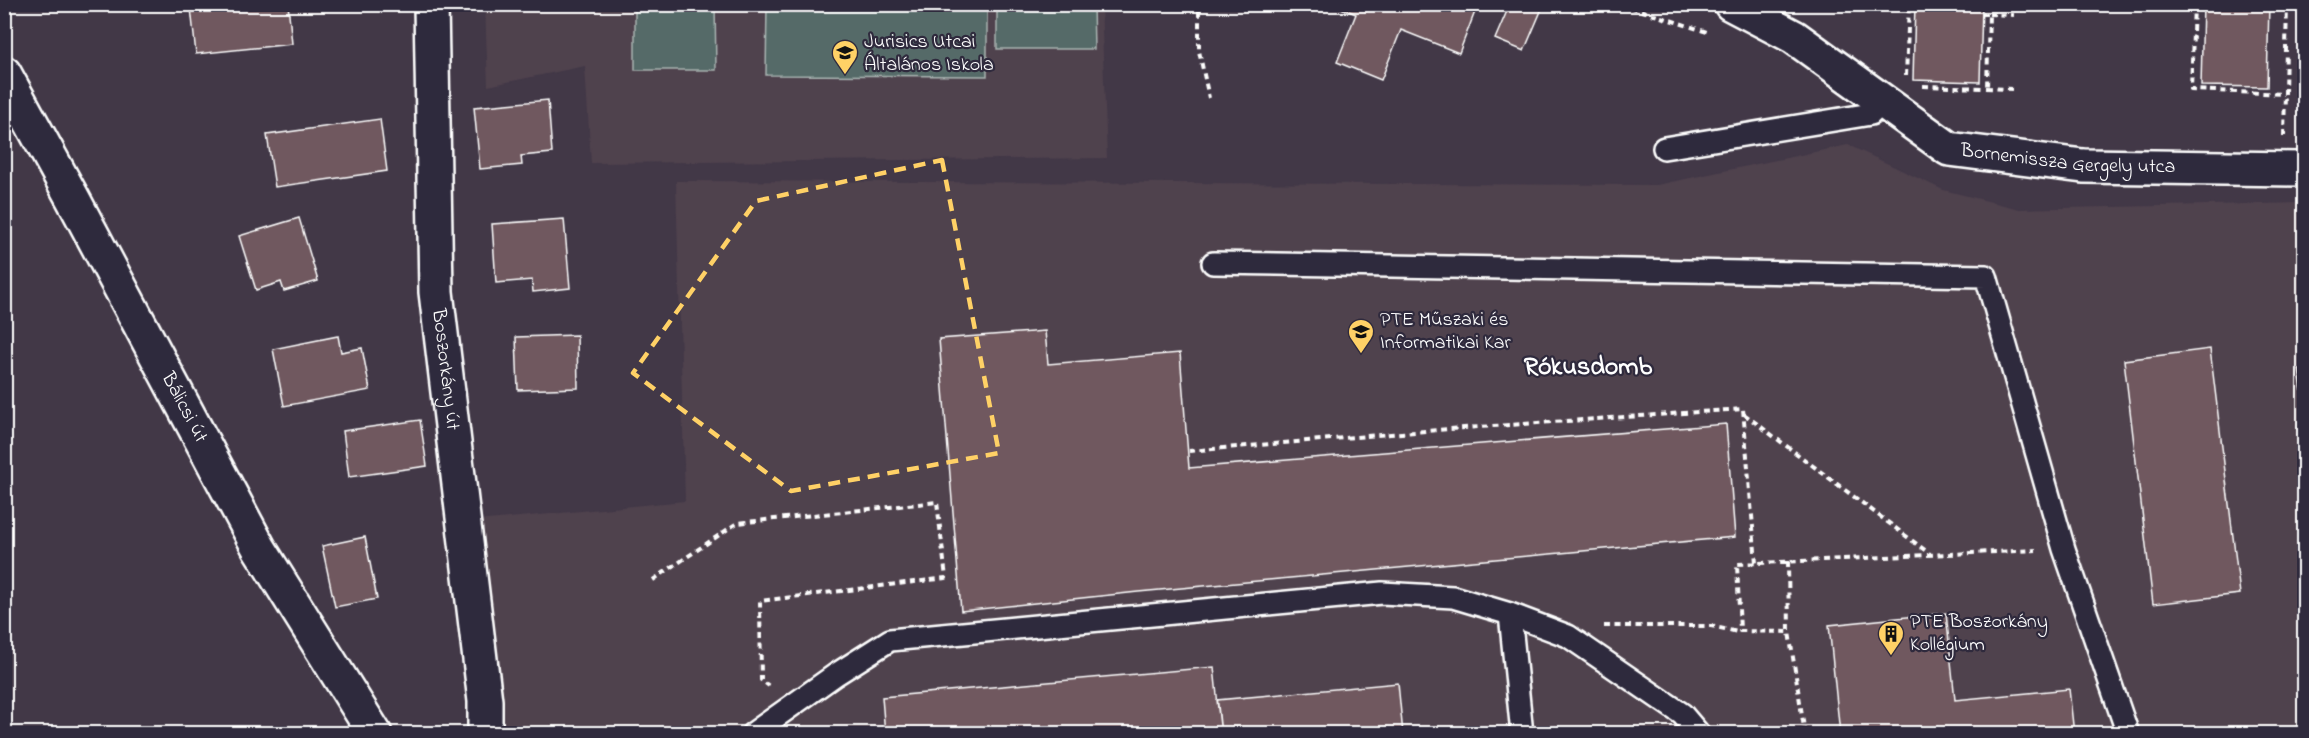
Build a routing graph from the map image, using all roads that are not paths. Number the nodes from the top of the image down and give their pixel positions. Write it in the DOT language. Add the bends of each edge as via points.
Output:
graph roads {
  1 [pos="431,4"];
  2 [pos="1722,15"];
  3 [pos="4,73"];
  4 [pos="1894,93"];
  5 [pos="1664,148"];
  6 [pos="2294,169"];
  7 [pos="1213,263"];
  8 [pos="1510,614"];
  9 [pos="375,734"];
  10 [pos="485,734"];
  11 [pos="752,734"];
  12 [pos="1522,734"];
  13 [pos="1699,734"];
  14 [pos="2128,734"];
  1 -- 10 [label="street, Boszorkány út" via="436,292 485,701"];
  2 -- 4 [label="street, Bornemissza Gergely utca" via="1794,37"];
  3 -- 9 [label="street, Bálicsi út" via="259,548"];
  4 -- 5 [label="lane" via="1871,114"];
  4 -- 6 [label="street, Bornemissza Gergely utca" via="1949,149 2083,166"];
  7 -- 14 [label="lane" via="1986,276 2064,549"];
  8 -- 11 [label="lane" via="1453,597 1382,594 890,640"];
  8 -- 12 [label="lane"];
  8 -- 13 [label="lane" via="1568,636 1682,714"];
}
